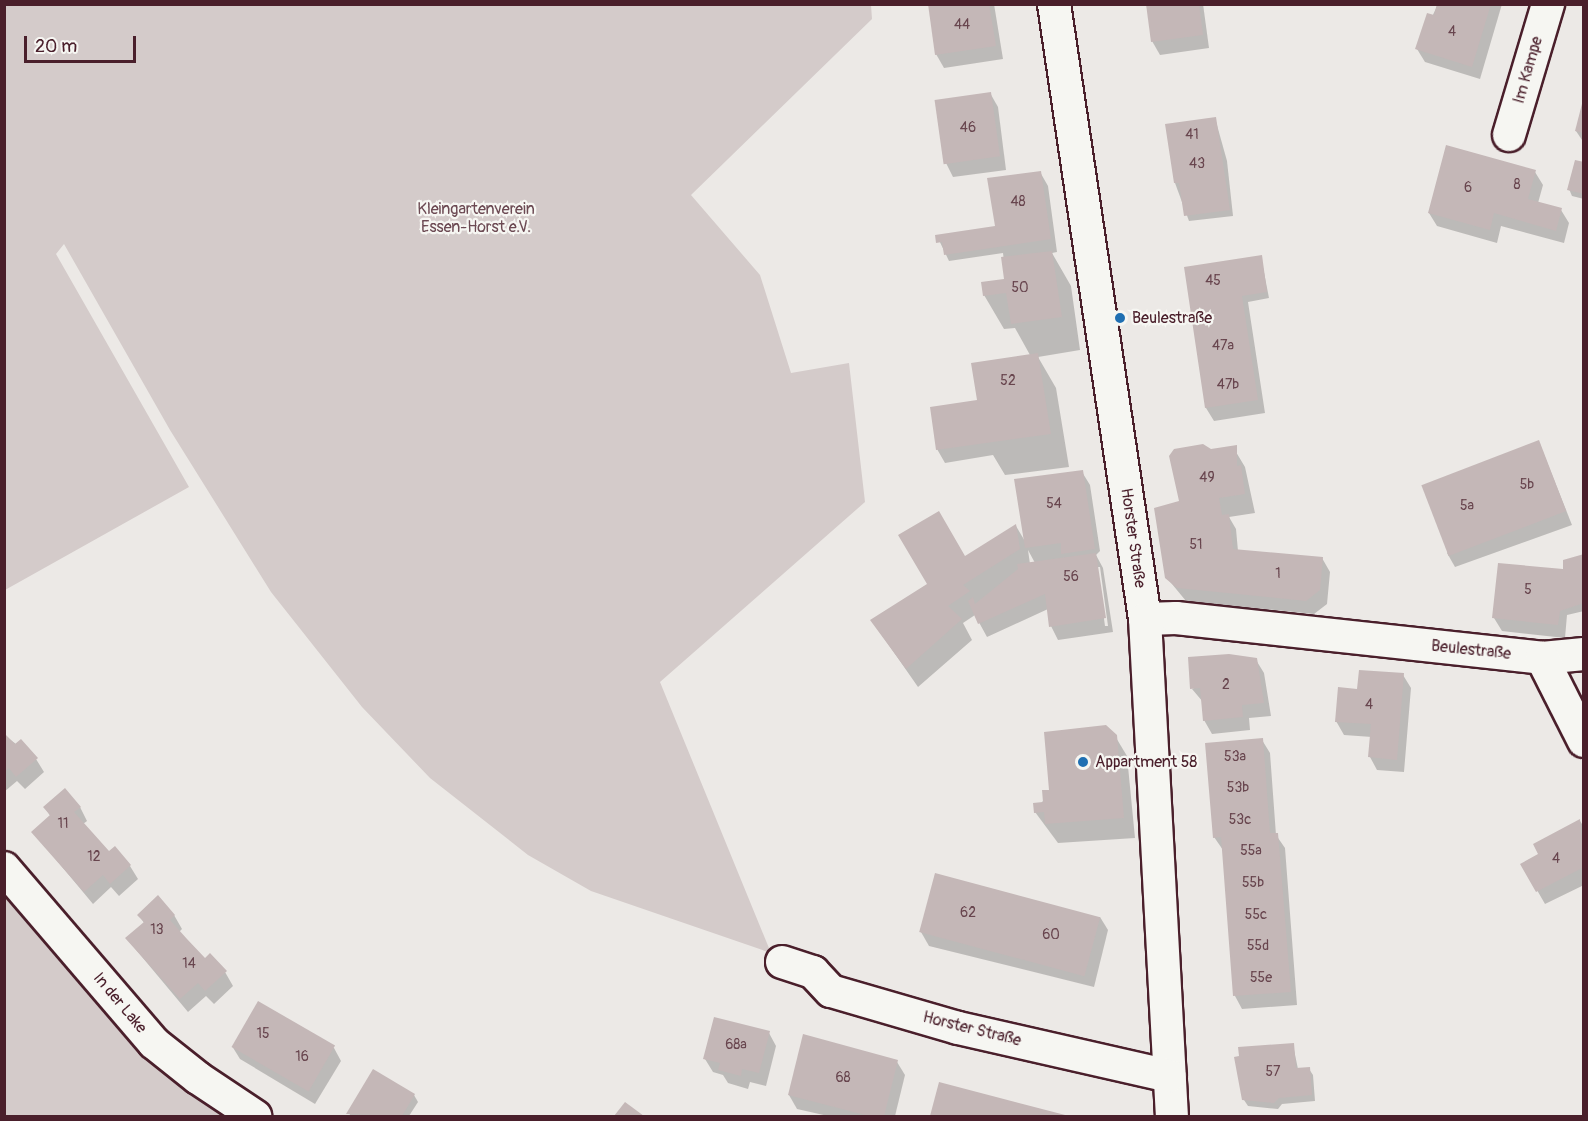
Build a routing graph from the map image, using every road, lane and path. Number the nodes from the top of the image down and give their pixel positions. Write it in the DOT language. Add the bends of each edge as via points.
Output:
graph roads {
  1 [pos="1054,4"];
  2 [pos="1548,4"];
  3 [pos="1509,135"];
  4 [pos="1144,619"];
  5 [pos="1584,654"];
  6 [pos="1542,658"];
  7 [pos="1584,741"];
  8 [pos="4,868"];
  9 [pos="783,962"];
  10 [pos="1170,1076"];
  11 [pos="255,1116"];
  12 [pos="1172,1116"];
  1 -- 4 [label="street, Horster Straße"];
  2 -- 3 [label="street, Im Kampe"];
  4 -- 6 [label="street, Beulestraße" via="1176,618"];
  4 -- 10 [label="street, Horster Straße"];
  5 -- 6 [label="street, Beulestraße"];
  6 -- 7 [label="street"];
  8 -- 11 [label="street, In der Lake" via="154,1043"];
  9 -- 10 [label="street, Horster Straße" via="813,972 831,991 958,1028"];
  10 -- 12 [label="street, Horster Straße"];
}
